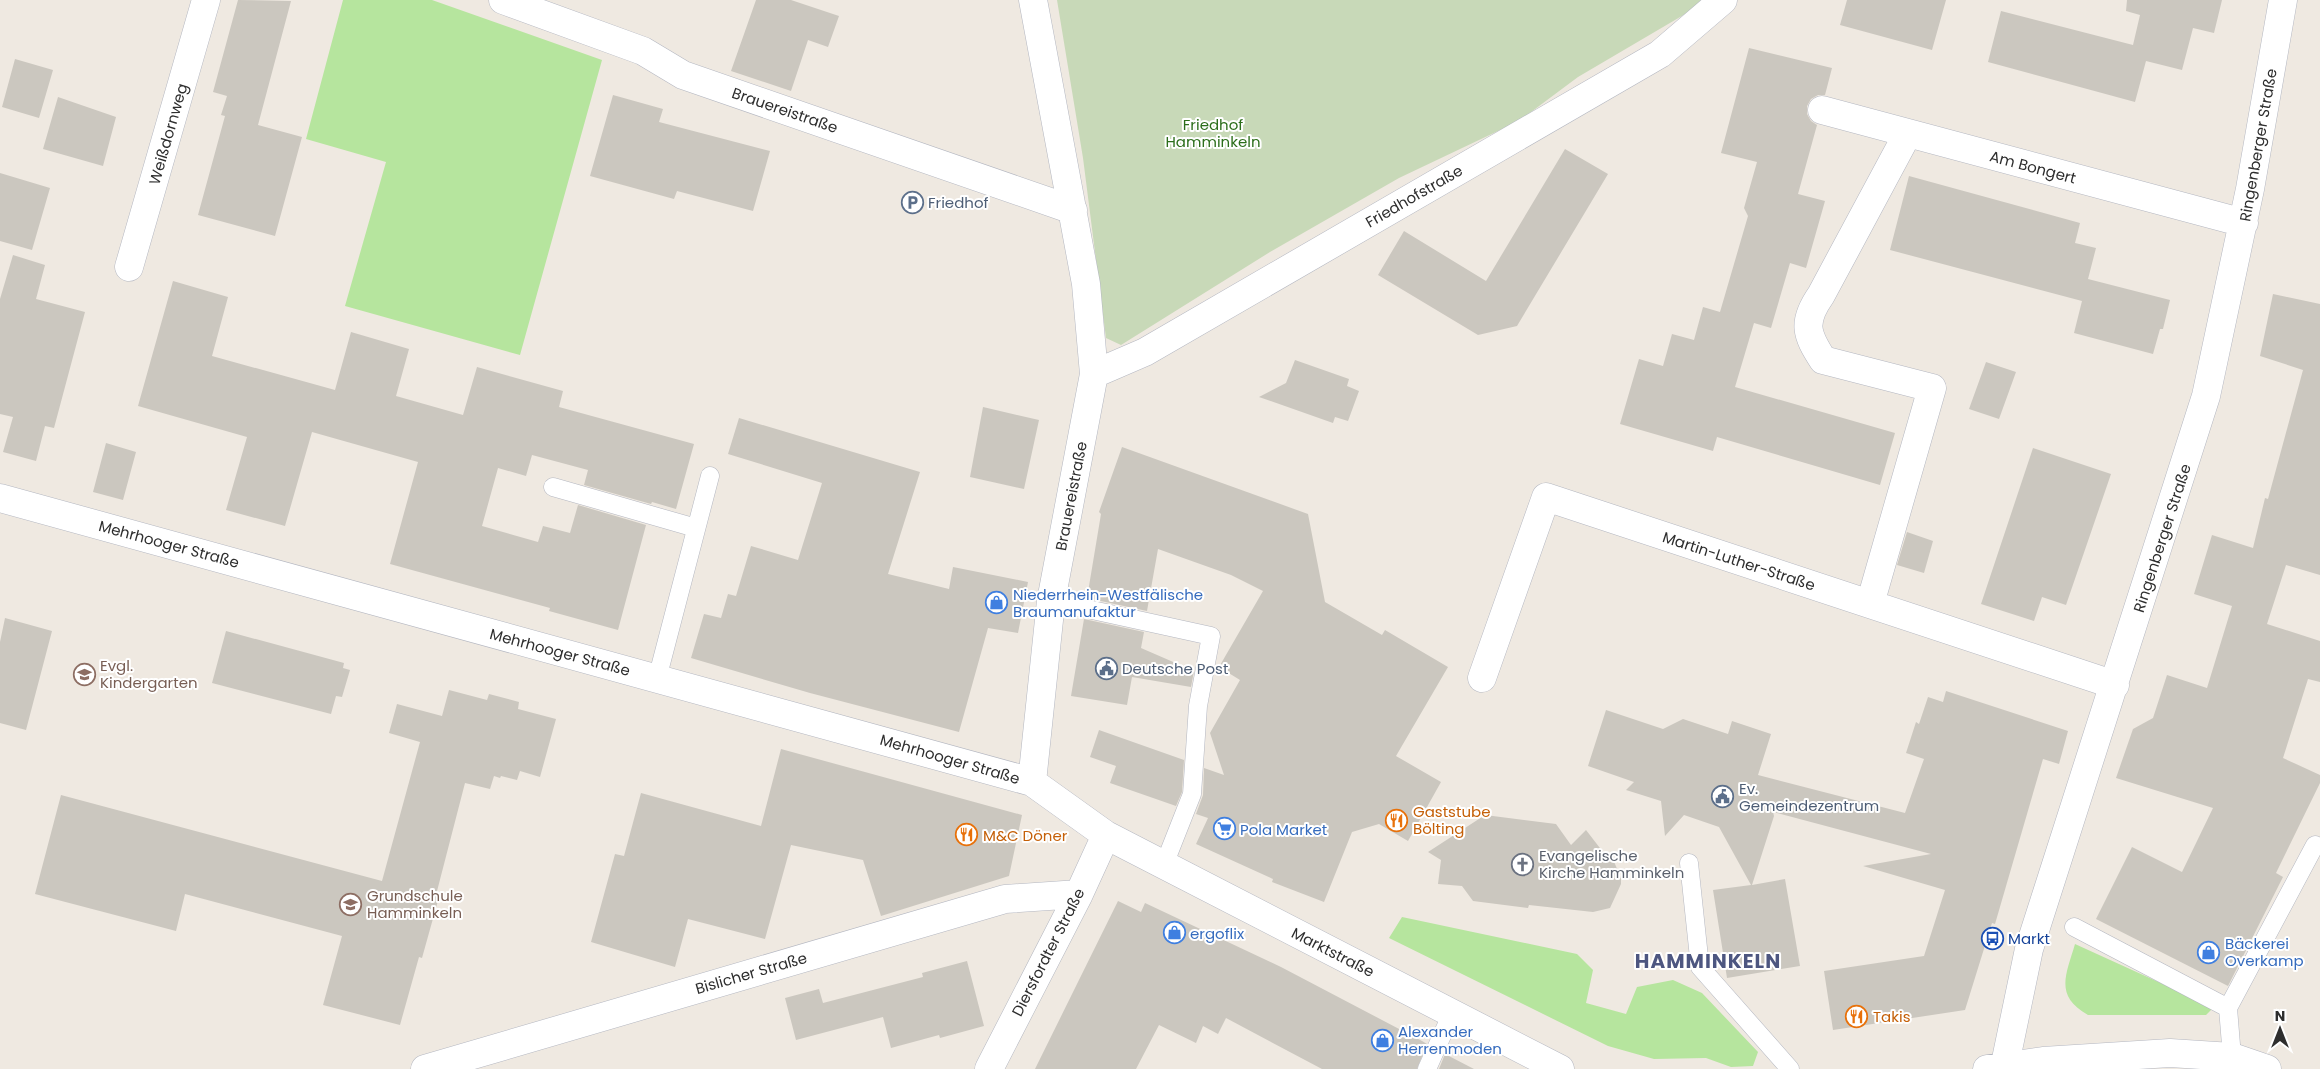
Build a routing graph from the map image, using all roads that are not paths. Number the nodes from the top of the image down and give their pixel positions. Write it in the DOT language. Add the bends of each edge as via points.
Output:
graph roads {
  1 [pos="206,0"];
  2 [pos="502,0"];
  3 [pos="1033,0"];
  4 [pos="1723,0"];
  5 [pos="2283,0"];
  6 [pos="1822,110"];
  7 [pos="1908,133"];
  8 [pos="1073,210"];
  9 [pos="2244,223"];
  10 [pos="129,267"];
  11 [pos="1094,374"];
  12 [pos="710,476"];
  13 [pos="553,487"];
  14 [pos="0,498"];
  15 [pos="696,528"];
  16 [pos="1051,601"];
  17 [pos="1870,604"];
  18 [pos="657,678"];
  19 [pos="1482,678"];
  20 [pos="2115,685"];
  21 [pos="1032,782"];
  22 [pos="1106,835"];
  23 [pos="2315,845"];
  24 [pos="1689,863"];
  25 [pos="1164,865"];
  26 [pos="1079,894"];
  27 [pos="2074,927"];
  28 [pos="2228,1008"];
  29 [pos="1452,1013"];
  30 [pos="2232,1057"];
  31 [pos="1998,1068"];
  32 [pos="425,1069"];
  33 [pos="989,1069"];
  34 [pos="1427,1069"];
  35 [pos="1560,1069"];
  36 [pos="1790,1069"];
  37 [pos="2267,1069"];
  1 -- 10 [label="street, Weißdornweg"];
  2 -- 8 [label="street, Brauereistraße" via="644,51 683,75"];
  3 -- 8 [label="street, Brauereistraße"];
  4 -- 11 [label="street, Friedhofstraße" via="1660,54 1144,352"];
  5 -- 9 [label="street, Ringenberger Straße"];
  6 -- 7 [label="street, Am Bongert"];
  7 -- 9 [label="street, Am Bongert"];
  7 -- 17 [label="street" via="1810,310 1807,328 1824,360 1932,388"];
  8 -- 11 [label="street, Brauereistraße" via="1086,284"];
  9 -- 20 [label="street, Ringenberger Straße" via="2206,396"];
  11 -- 16 [label="street, Brauereistraße"];
  12 -- 15 [label="lane"];
  13 -- 15 [label="lane"];
  14 -- 18 [label="street, Mehrhooger Straße"];
  15 -- 18 [label="lane"];
  16 -- 21 [label="street, Brauereistraße"];
  16 -- 25 [label="lane" via="1211,636 1198,706 1192,794"];
  17 -- 19 [label="street, Martin-Luther-Straße" via="1546,497"];
  17 -- 20 [label="street, Martin-Luther-Straße"];
  18 -- 21 [label="street, Mehrhooger Straße"];
  20 -- 31 [label="street, Ringenberger Straße" via="2029,949"];
  21 -- 22 [label="street, Mehrhooger Straße"];
  22 -- 25 [label="street, Marktstraße"];
  22 -- 26 [label="street, Diersfordter Straße"];
  23 -- 28 [label="lane"];
  24 -- 36 [label="lane" via="1700,967"];
  25 -- 29 [label="street, Marktstraße"];
  26 -- 32 [label="street, Bislicher Straße" via="1005,899"];
  26 -- 33 [label="street, Diersfordter Straße"];
  27 -- 28 [label="lane"];
  28 -- 30 [label="lane"];
  29 -- 34 [label="lane"];
  29 -- 35 [label="street, Marktstraße"];
  30 -- 31 [label="street" via="2170,1053 2043,1061"];
  30 -- 37 [label="street"];
}
